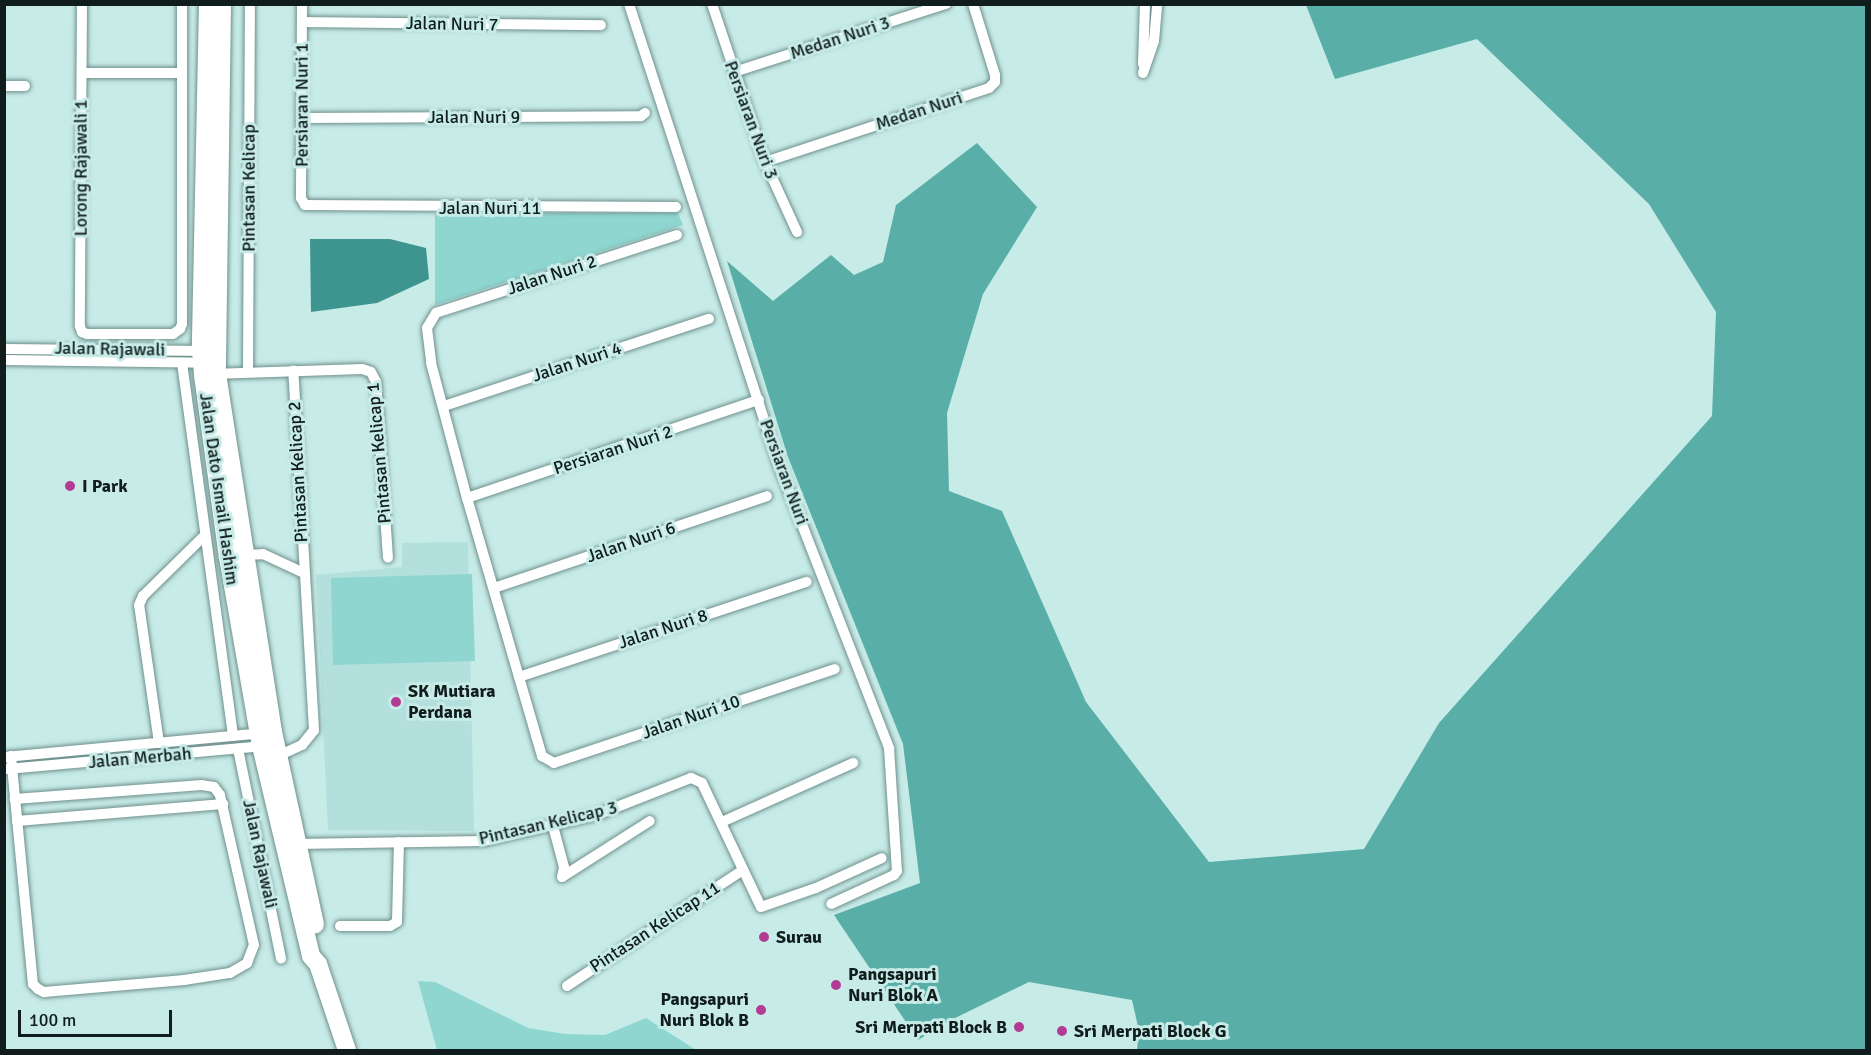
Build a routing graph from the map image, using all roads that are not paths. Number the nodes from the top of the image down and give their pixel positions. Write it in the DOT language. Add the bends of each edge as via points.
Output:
graph roads {
  1 [pos="82,4"];
  2 [pos="182,4"];
  3 [pos="207,4"];
  4 [pos="222,4"];
  5 [pos="250,4"];
  6 [pos="302,4"];
  7 [pos="628,4"];
  8 [pos="712,4"];
  9 [pos="946,4"];
  10 [pos="973,4"];
  11 [pos="1145,4"];
  12 [pos="1157,4"];
  13 [pos="302,22"];
  14 [pos="601,25"];
  15 [pos="734,72"];
  16 [pos="82,73"];
  17 [pos="182,73"];
  18 [pos="4,86"];
  19 [pos="25,86"];
  20 [pos="645,113"];
  21 [pos="302,118"];
  22 [pos="765,162"];
  23 [pos="305,205"];
  24 [pos="676,207"];
  25 [pos="797,232"];
  26 [pos="677,235"];
  27 [pos="709,320"];
  28 [pos="4,349"];
  29 [pos="4,360"];
  30 [pos="182,363"];
  31 [pos="209,363"];
  32 [pos="292,371"];
  33 [pos="248,372"];
  34 [pos="759,400"];
  35 [pos="444,406"];
  36 [pos="767,496"];
  37 [pos="467,498"];
  38 [pos="204,536"];
  39 [pos="236,556"];
  40 [pos="388,558"];
  41 [pos="304,573"];
  42 [pos="807,582"];
  43 [pos="494,588"];
  44 [pos="835,669"];
  45 [pos="519,677"];
  46 [pos="233,736"];
  47 [pos="159,743"];
  48 [pos="268,745"];
  49 [pos="238,749"];
  50 [pos="8,756"];
  51 [pos="853,763"];
  52 [pos="8,769"];
  53 [pos="15,799"];
  54 [pos="223,804"];
  55 [pos="17,821"];
  56 [pos="650,821"];
  57 [pos="722,822"];
  58 [pos="553,826"];
  59 [pos="399,842"];
  60 [pos="292,845"];
  61 [pos="882,858"];
  62 [pos="742,870"];
  63 [pos="831,904"];
  64 [pos="340,926"];
  65 [pos="281,959"];
  66 [pos="567,986"];
  67 [pos="347,1050"];
  1 -- 16 [label="street, Lorong Rajawali 1"];
  2 -- 17 [label="street"];
  3 -- 31 [label="main road, Jalan Dato Ismail Hashim"];
  4 -- 31 [label="main road, Jalan Dato Ismail Hashim"];
  5 -- 33 [label="street, Pintasan Kelicap"];
  6 -- 13 [label="street, Persiaran Nuri 1"];
  7 -- 34 [label="street, Persiaran Nuri"];
  8 -- 15 [label="street, Persiaran Nuri 3"];
  9 -- 15 [label="street, Medan Nuri 3"];
  10 -- 22 [label="street, Medan Nuri" via="995,75 995,82 989,87"];
  11 -- 12 [label="street" via="1143,73 1154,41"];
  13 -- 14 [label="street, Jalan Nuri 7"];
  13 -- 21 [label="street, Persiaran Nuri 1"];
  15 -- 22 [label="street, Persiaran Nuri 3"];
  16 -- 17 [label="street"];
  16 -- 17 [label="street, Lorong Rajawali 1" via="82,332 87,334 173,334 182,324"];
  18 -- 19 [label="street"];
  20 -- 21 [label="street, Jalan Nuri 9"];
  21 -- 23 [label="street, Persiaran Nuri 1" via="301,198"];
  22 -- 25 [label="street, Persiaran Nuri 3"];
  23 -- 24 [label="street, Jalan Nuri 11"];
  26 -- 35 [label="street, Jalan Nuri 2" via="436,314 427,328 431,363"];
  27 -- 35 [label="street, Jalan Nuri 4"];
  28 -- 31 [label="street, Jalan Rajawali"];
  29 -- 30 [label="street, Jalan Rajawali"];
  30 -- 31 [label="street, Jalan Rajawali"];
  30 -- 38 [label="street, Jalan Rajawali"];
  31 -- 33 [label="street, Pintasan Kelicap 1"];
  31 -- 39 [label="main road, Jalan Dato Ismail Hashim"];
  32 -- 33 [label="street, Pintasan Kelicap 1"];
  32 -- 40 [label="street, Pintasan Kelicap 1" via="362,369 374,377"];
  32 -- 41 [label="street, Pintasan Kelicap 2"];
  34 -- 37 [label="street, Persiaran Nuri 2"];
  34 -- 63 [label="street, Persiaran Nuri" via="778,463 889,748 897,871"];
  35 -- 37 [label="street"];
  36 -- 43 [label="street, Jalan Nuri 6"];
  37 -- 43 [label="street"];
  38 -- 46 [label="street, Jalan Rajawali"];
  38 -- 47 [label="street" via="143,596 139,605"];
  39 -- 41 [label="street" via="263,554"];
  39 -- 48 [label="main road, Jalan Dato Ismail Hashim"];
  41 -- 48 [label="street, Pintasan Kelicap 2" via="314,730 302,745"];
  42 -- 45 [label="street, Jalan Nuri 8"];
  43 -- 45 [label="street"];
  44 -- 45 [label="street, Jalan Nuri 10" via="554,763 542,756"];
  46 -- 47 [label="street, Jalan Merbah"];
  46 -- 48 [label="street, Jalan Merbah"];
  47 -- 50 [label="street, Jalan Merbah"];
  48 -- 49 [label="street, Jalan Merbah"];
  48 -- 60 [label="main road, Jalan Dato Ismail Hashim"];
  49 -- 52 [label="street, Jalan Merbah"];
  49 -- 65 [label="street, Jalan Rajawali"];
  50 -- 52 [label="street"];
  51 -- 57 [label="street"];
  52 -- 53 [label="street"];
  53 -- 54 [label="street" via="202,785 217,790"];
  53 -- 55 [label="street"];
  54 -- 55 [label="street"];
  54 -- 55 [label="street" via="254,945 247,963 230,973 184,980 44,992 33,984"];
  56 -- 58 [label="street" via="562,877 564,867"];
  57 -- 58 [label="street, Pintasan Kelicap 3" via="702,783 691,778 599,814"];
  57 -- 62 [label="street"];
  58 -- 59 [label="street, Pintasan Kelicap 3" via="484,841"];
  59 -- 60 [label="street, Pintasan Kelicap 3"];
  59 -- 64 [label="street" via="397,922 390,926"];
  60 -- 67 [label="main road, Jalan Dato Ismail Hashim" via="311,956 318,964"];
  61 -- 62 [label="street" via="816,888 761,907"];
  62 -- 66 [label="street, Pintasan Kelicap 11"];
}
